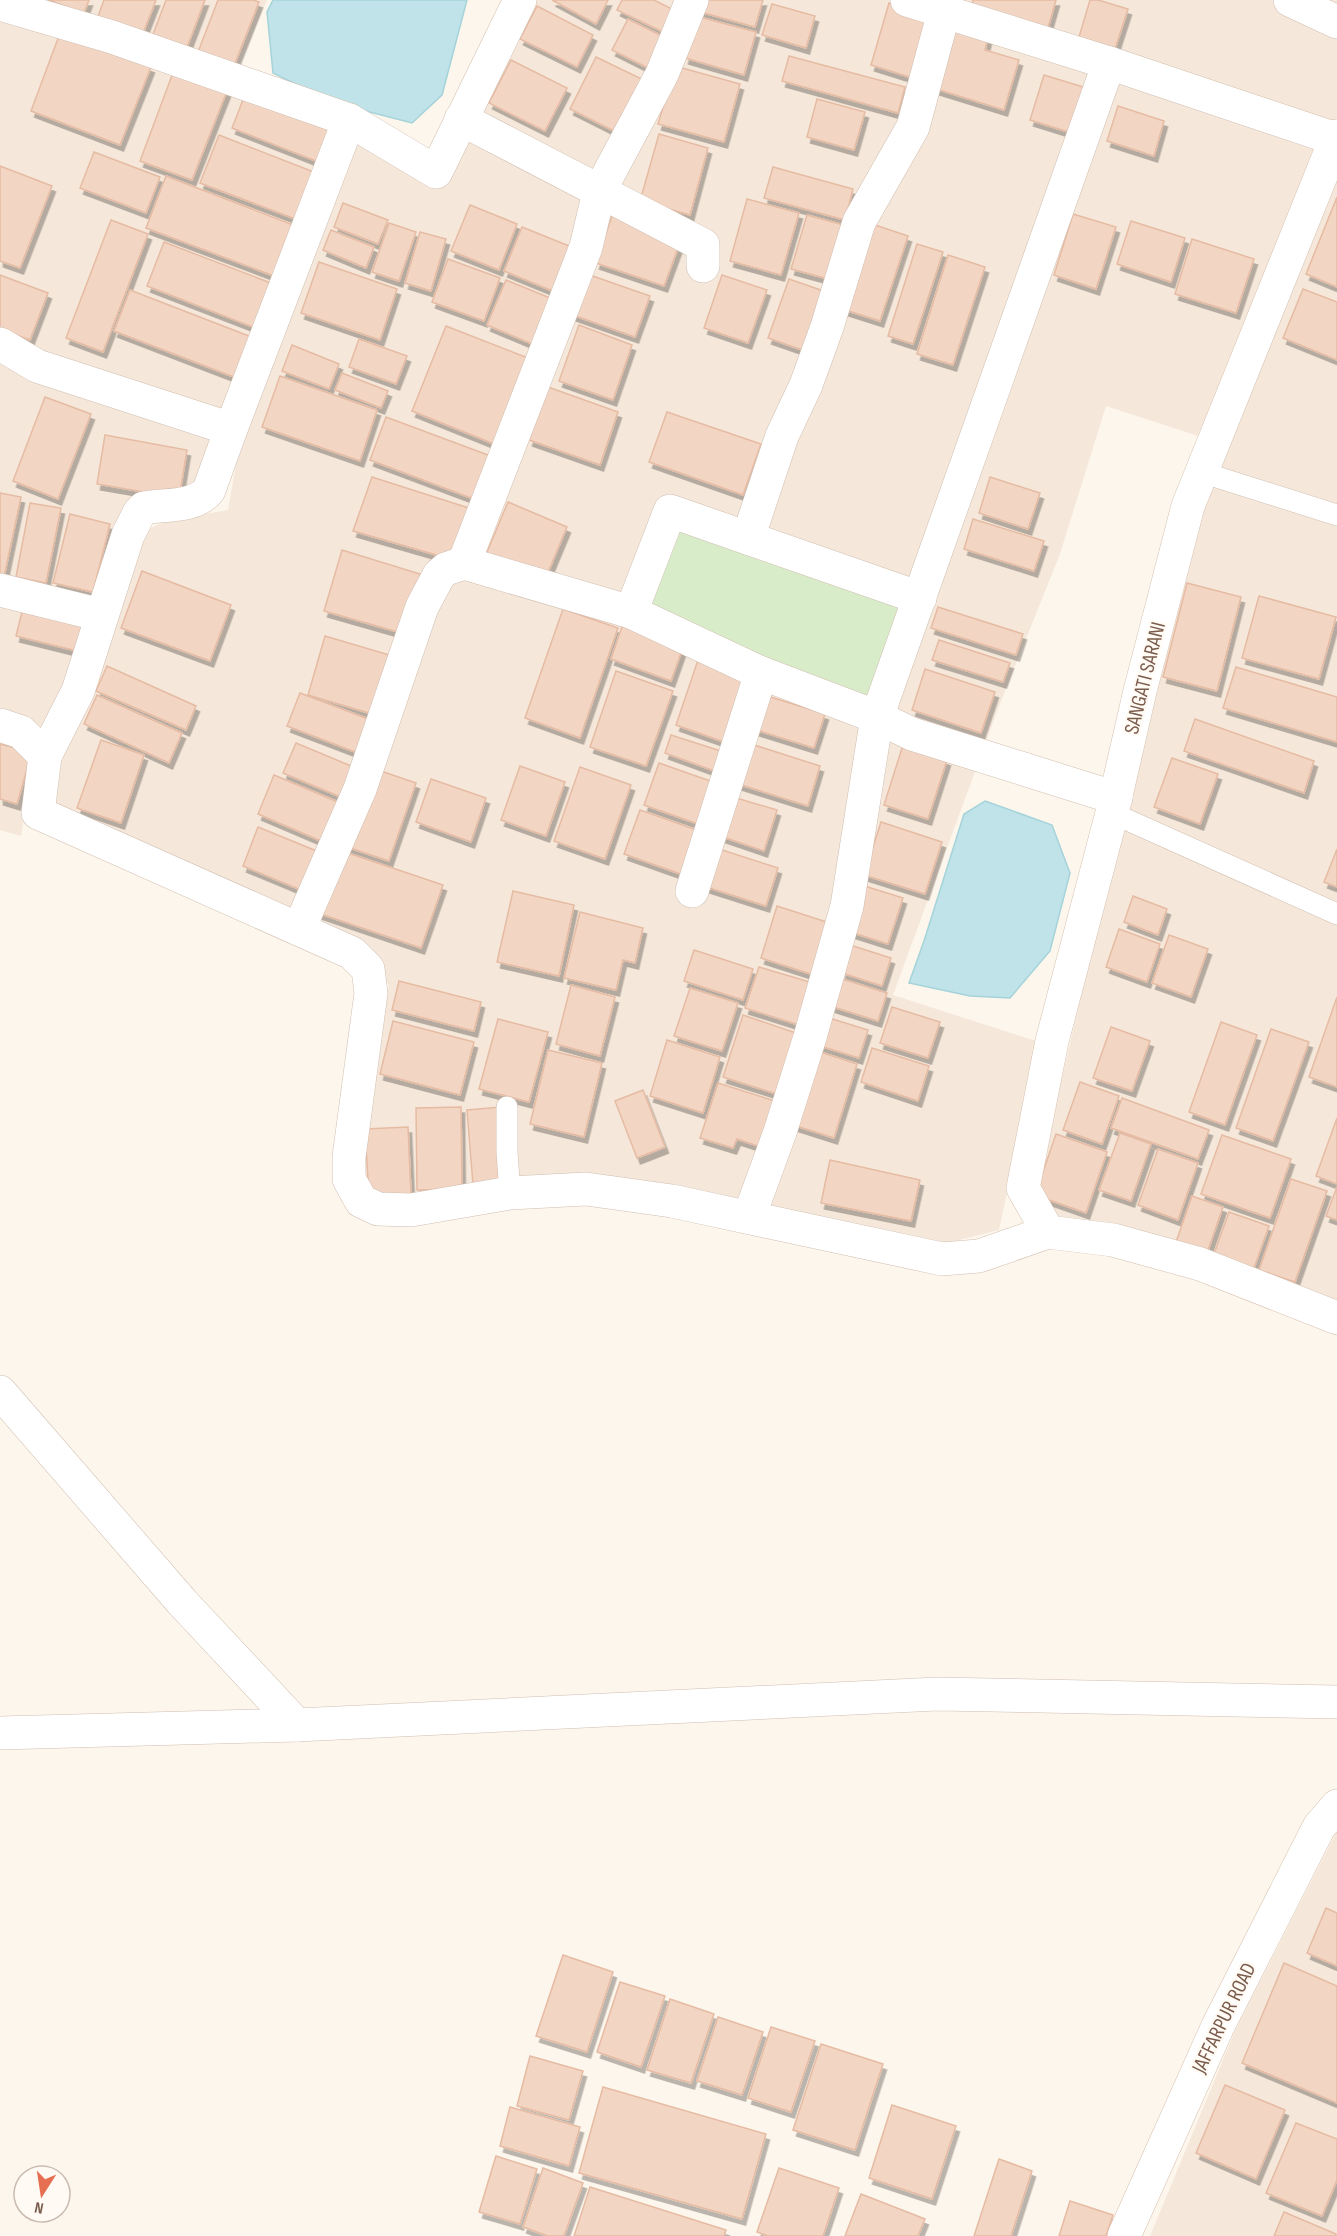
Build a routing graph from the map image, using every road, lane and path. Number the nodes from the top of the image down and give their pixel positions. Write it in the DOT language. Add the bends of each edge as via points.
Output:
graph roads {
  1 [pos="520,0"];
  2 [pos="692,0"];
  3 [pos="907,0"];
  4 [pos="1290,0"];
  5 [pos="0,4"];
  6 [pos="944,12"];
  7 [pos="1337,22"];
  8 [pos="1109,63"];
  9 [pos="461,118"];
  10 [pos="349,120"];
  11 [pos="1336,138"];
  12 [pos="599,192"];
  13 [pos="703,266"];
  14 [pos="0,344"];
  15 [pos="231,429"];
  16 [pos="1201,472"];
  17 [pos="1337,515"];
  18 [pos="748,538"];
  19 [pos="464,563"];
  20 [pos="0,590"];
  21 [pos="920,598"];
  22 [pos="631,612"];
  23 [pos="100,615"];
  24 [pos="760,673"];
  25 [pos="877,717"];
  26 [pos="0,725"];
  27 [pos="45,756"];
  28 [pos="1114,805"];
  29 [pos="692,891"];
  30 [pos="1337,914"];
  31 [pos="299,929"];
  32 [pos="507,1107"];
  33 [pos="510,1193"];
  34 [pos="749,1217"];
  35 [pos="1048,1232"];
  36 [pos="1337,1318"];
  37 [pos="0,1392"];
  38 [pos="1337,1702"];
  39 [pos="297,1725"];
  40 [pos="0,1733"];
  41 [pos="1337,1806"];
  42 [pos="1132,2233"];
  1 -- 9 [label="street"];
  2 -- 12 [label="street" via="662,74"];
  3 -- 6 [label="street"];
  4 -- 7 [label="street"];
  5 -- 10 [label="street" via="112,37"];
  6 -- 8 [label="street"];
  6 -- 18 [label="street" via="913,126 859,222 827,327 782,436"];
  8 -- 11 [label="street"];
  8 -- 21 [label="street"];
  9 -- 10 [label="street" via="435,172"];
  9 -- 12 [label="street"];
  10 -- 15 [label="street"];
  11 -- 16 [label="street, SANGATI SARANI"];
  12 -- 13 [label="street" via="703,245"];
  12 -- 19 [label="street" via="586,247"];
  14 -- 15 [label="street" via="37,366"];
  15 -- 23 [label="street" via="204,497 144,508 139,513"];
  16 -- 17 [label="lane"];
  16 -- 28 [label="street, SANGATI SARANI" via="1188,506"];
  18 -- 21 [label="street"];
  18 -- 22 [label="street" via="670,511"];
  19 -- 22 [label="street"];
  19 -- 31 [label="street" via="439,575 422,607 360,789"];
  20 -- 23 [label="street"];
  21 -- 25 [label="street"];
  22 -- 24 [label="street"];
  23 -- 27 [label="street" via="78,691"];
  24 -- 25 [label="street"];
  24 -- 29 [label="street"];
  25 -- 28 [label="street" via="912,734"];
  25 -- 34 [label="street" via="847,906 784,1122"];
  26 -- 27 [label="street" via="21,732"];
  27 -- 31 [label="street" via="38,813"];
  28 -- 30 [label="lane"];
  28 -- 35 [label="street, SANGATI SARANI" via="1052,1041 1023,1188"];
  31 -- 33 [label="street" via="352,953 368,969 371,993 349,1157 349,1179 361,1201 378,1209 411,1210"];
  32 -- 33 [label="lane"];
  33 -- 34 [label="street" via="586,1190 672,1201"];
  34 -- 35 [label="street" via="942,1259 979,1256"];
  35 -- 36 [label="street" via="1113,1240 1200,1264"];
  37 -- 39 [label="street" via="182,1602"];
  38 -- 39 [label="street" via="938,1694"];
  39 -- 40 [label="street"];
  41 -- 42 [label="street, JAFFARPUR ROAD" via="1319,1827 1218,2026"];
}
